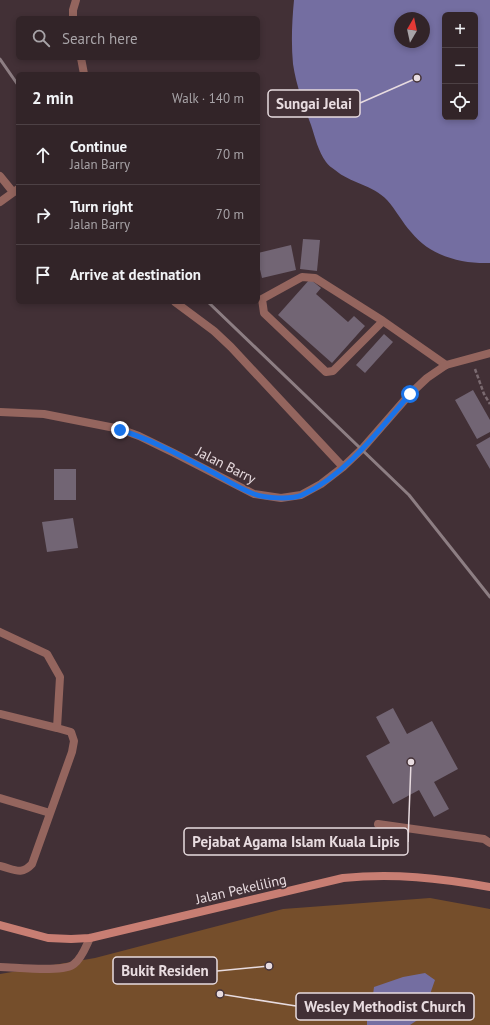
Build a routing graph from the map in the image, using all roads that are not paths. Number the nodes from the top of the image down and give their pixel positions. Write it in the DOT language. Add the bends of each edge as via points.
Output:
graph roads {
  1 [pos="76,0"];
  2 [pos="73,16"];
  3 [pos="81,60"];
  4 [pos="84,72"];
  5 [pos="0,176"];
  6 [pos="15,190"];
  7 [pos="0,202"];
  8 [pos="178,304"];
  9 [pos="382,321"];
  10 [pos="490,352"];
  11 [pos="446,365"];
  12 [pos="0,412"];
  13 [pos="343,467"];
  14 [pos="0,632"];
  15 [pos="0,714"];
  16 [pos="57,728"];
  17 [pos="0,798"];
  18 [pos="50,812"];
  19 [pos="378,824"];
  20 [pos="490,843"];
  21 [pos="0,866"];
  22 [pos="490,887"];
  23 [pos="0,925"];
  24 [pos="90,938"];
  25 [pos="0,967"];
  1 -- 2 [label="street"];
  3 -- 4 [label="street"];
  5 -- 6 [label="street"];
  6 -- 7 [label="street"];
  8 -- 13 [label="street" via="231,347"];
  9 -- 9 [label="street" via="333,371 326,372 264,313 262,299 302,277 315,278"];
  9 -- 11 [label="street"];
  10 -- 11 [label="street, Jalan Barry"];
  11 -- 13 [label="street, Jalan Barry" via="410,394"];
  12 -- 13 [label="street, Jalan Barry" via="44,414 127,432 174,452 254,494 281,498 301,496"];
  14 -- 16 [label="street" via="46,654 60,677"];
  15 -- 16 [label="street"];
  16 -- 18 [label="street" via="71,732 74,741"];
  17 -- 18 [label="street"];
  18 -- 21 [label="street" via="32,864 27,870 21,872"];
  19 -- 20 [label="street" via="484,839"];
  22 -- 24 [label="street, Jalan Pekeliling" via="406,876 343,878"];
  23 -- 24 [label="street, Jalan Pekeliling" via="48,938"];
  24 -- 25 [label="street" via="74,965 68,967"];
}
